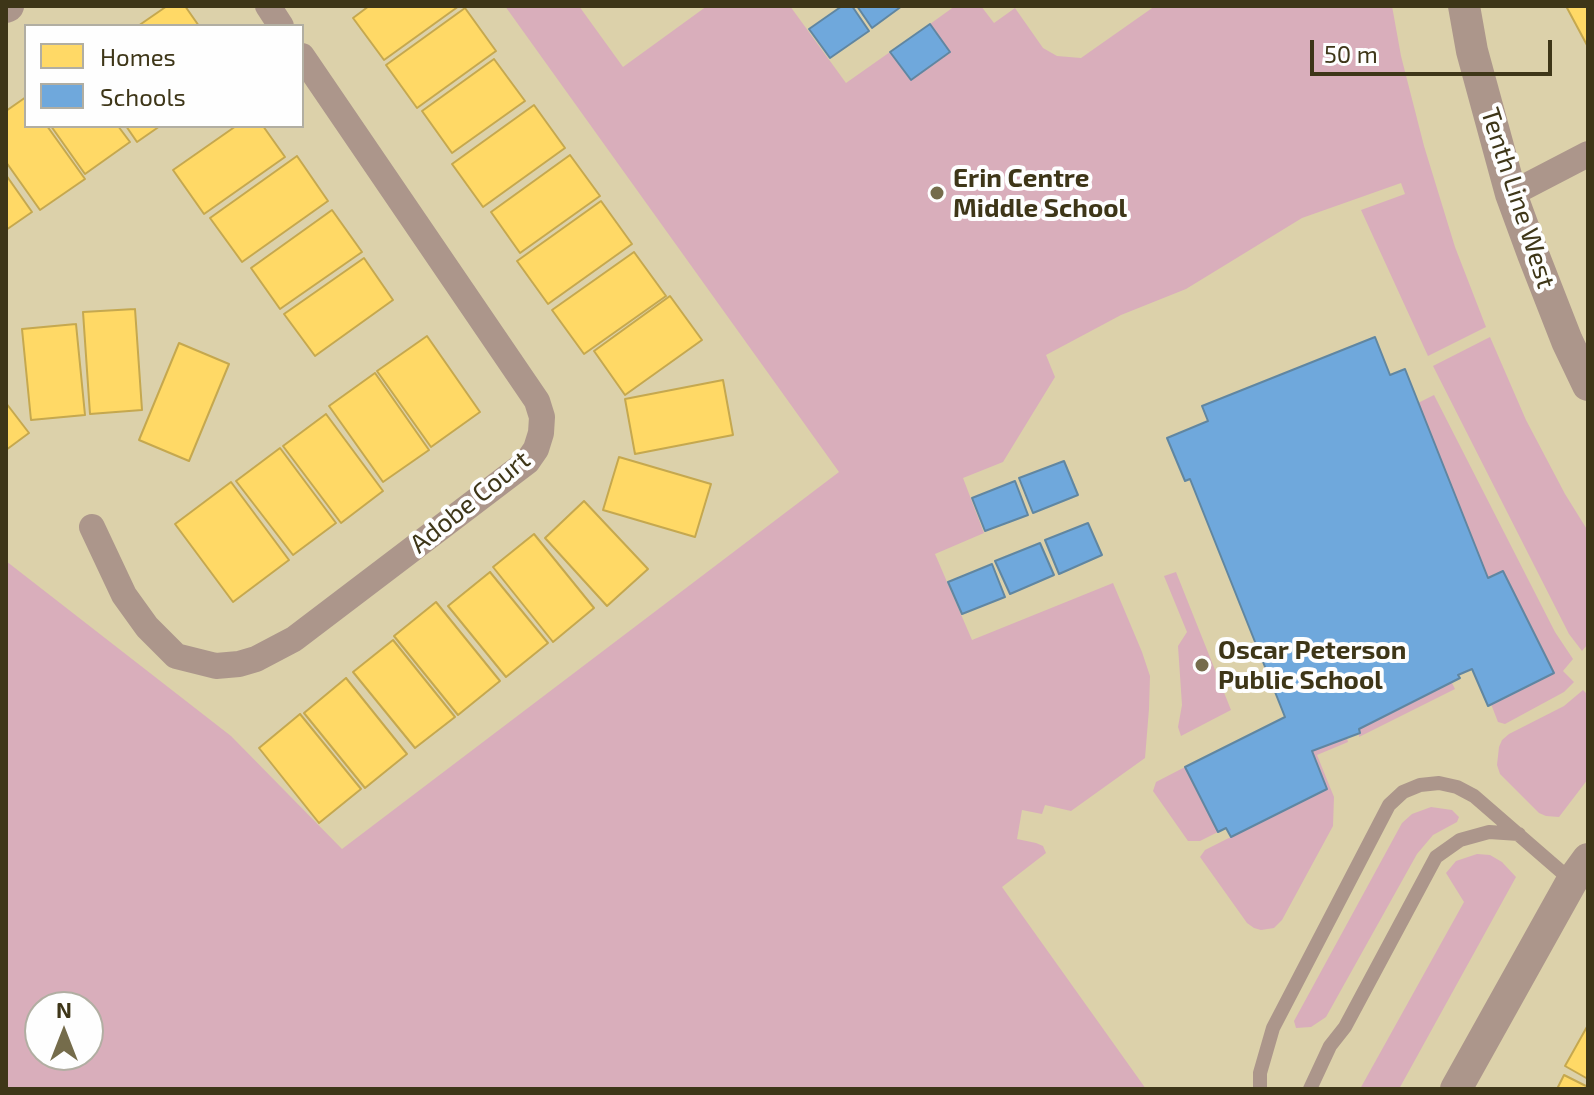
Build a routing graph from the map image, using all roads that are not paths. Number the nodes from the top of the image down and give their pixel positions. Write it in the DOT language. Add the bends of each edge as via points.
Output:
graph roads {
  1 [pos="268,6"];
  2 [pos="1464,6"];
  3 [pos="280,24"];
  4 [pos="304,59"];
  5 [pos="1588,154"];
  6 [pos="1511,194"];
  7 [pos="1588,385"];
  8 [pos="92,527"];
  9 [pos="1519,834"];
  10 [pos="1580,870"];
  11 [pos="1260,1089"];
  12 [pos="1310,1089"];
  13 [pos="1456,1089"];
  1 -- 3 [label="street"];
  2 -- 6 [label="street, Tenth Line West"];
  4 -- 8 [label="street, Adobe Court" via="537,401 542,417 536,449 527,462 294,639 239,664 216,666 176,656 124,595"];
  5 -- 6 [label="street"];
  6 -- 7 [label="street, Tenth Line West"];
  9 -- 10 [label="lane"];
  9 -- 11 [label="lane" via="1457,787 1420,785 1389,805 1273,1028"];
  9 -- 12 [label="lane" via="1489,832 1460,840 1436,857"];
  10 -- 13 [label="street"];
}
